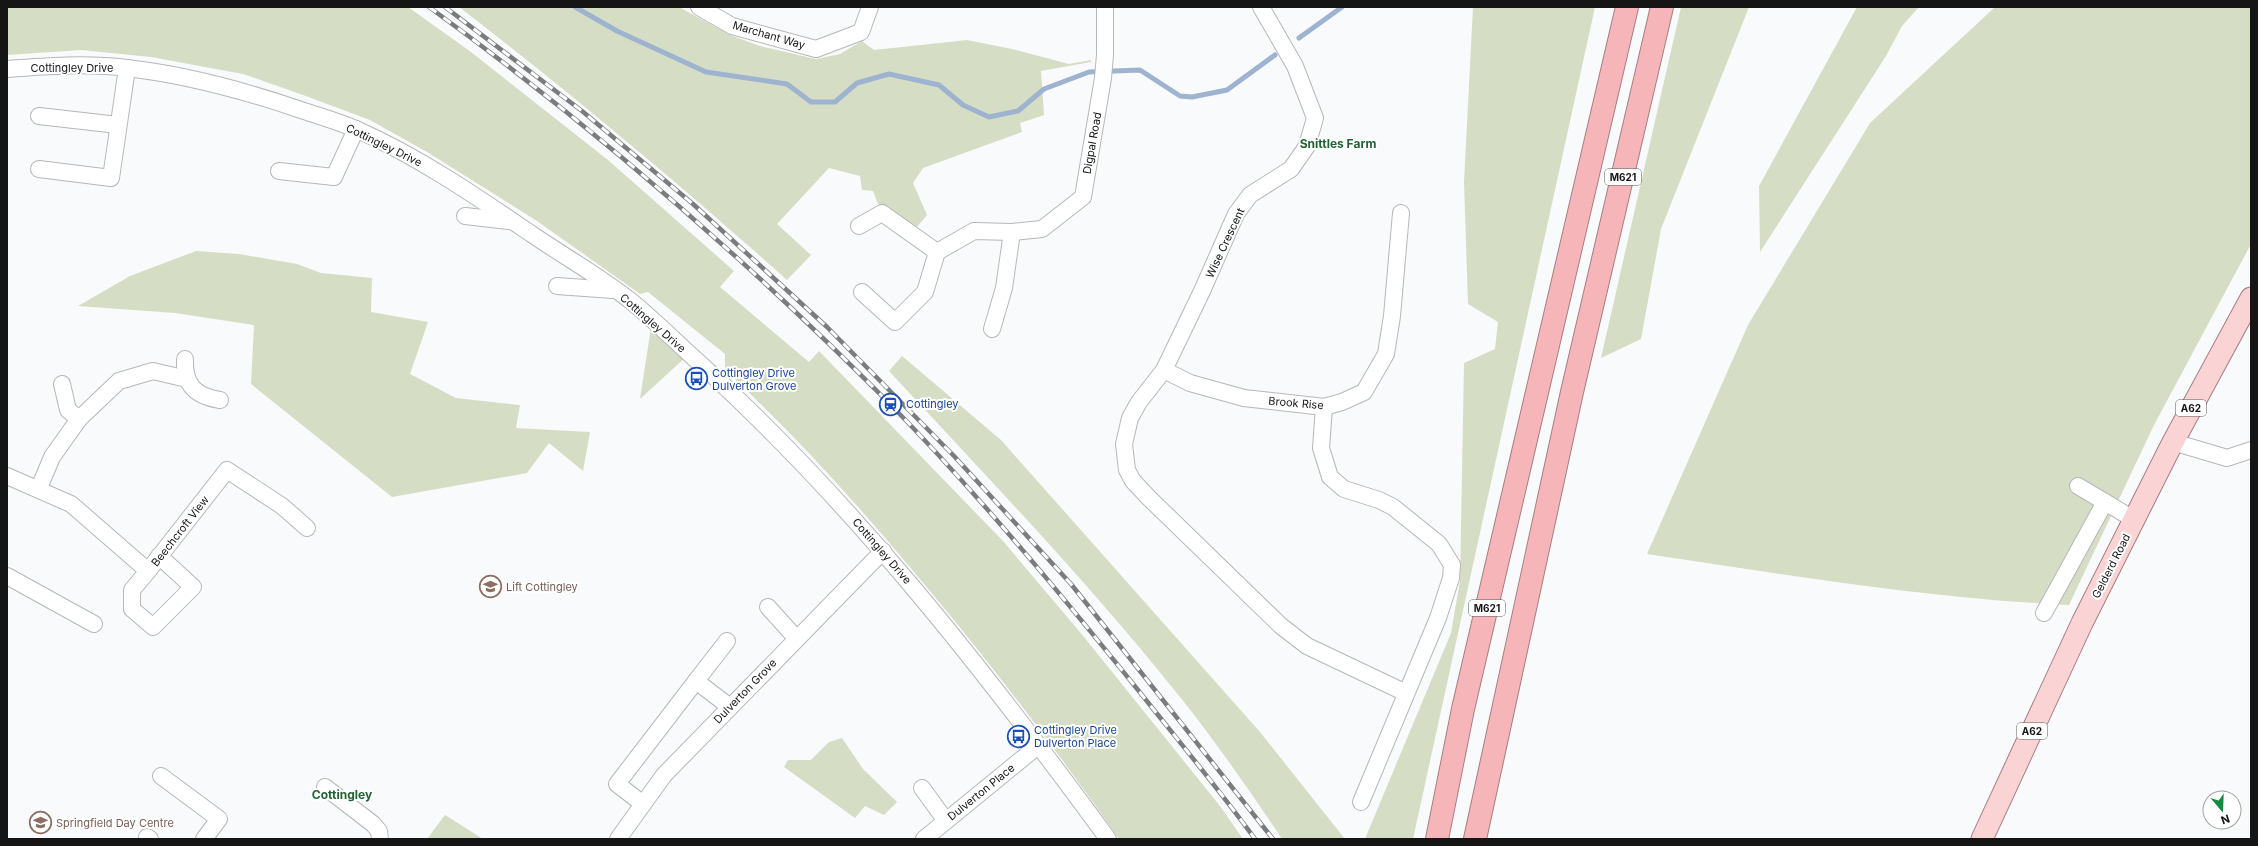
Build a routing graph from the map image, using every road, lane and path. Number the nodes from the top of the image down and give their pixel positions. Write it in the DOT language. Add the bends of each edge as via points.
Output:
graph roads {
  1 [pos="699,7"];
  2 [pos="870,7"];
  3 [pos="1105,7"];
  4 [pos="1261,7"];
  5 [pos="1627,7"];
  6 [pos="1662,7"];
  7 [pos="127,68"];
  8 [pos="7,69"];
  9 [pos="39,116"];
  10 [pos="118,124"];
  11 [pos="356,129"];
  12 [pos="39,168"];
  13 [pos="279,171"];
  14 [pos="1401,213"];
  15 [pos="464,216"];
  16 [pos="513,221"];
  17 [pos="859,226"];
  18 [pos="1012,232"];
  19 [pos="937,252"];
  20 [pos="557,286"];
  21 [pos="615,290"];
  22 [pos="862,292"];
  23 [pos="2251,298"];
  24 [pos="992,329"];
  25 [pos="185,359"];
  26 [pos="1164,370"];
  27 [pos="187,379"];
  28 [pos="62,384"];
  29 [pos="220,400"];
  30 [pos="1324,407"];
  31 [pos="79,419"];
  32 [pos="2173,442"];
  33 [pos="2251,450"];
  34 [pos="7,476"];
  35 [pos="2078,486"];
  36 [pos="39,488"];
  37 [pos="2105,502"];
  38 [pos="2135,520"];
  39 [pos="307,528"];
  40 [pos="883,551"];
  41 [pos="159,556"];
  42 [pos="148,570"];
  43 [pos="7,576"];
  44 [pos="768,607"];
  45 [pos="2044,613"];
  46 [pos="94,624"];
  47 [pos="796,638"];
  48 [pos="727,641"];
  49 [pos="696,681"];
  50 [pos="1406,692"];
  51 [pos="730,707"];
  52 [pos="1039,745"];
  53 [pos="161,776"];
  54 [pos="325,787"];
  55 [pos="922,788"];
  56 [pos="1361,802"];
  57 [pos="643,804"];
  58 [pos="946,821"];
  59 [pos="204,839"];
  60 [pos="380,839"];
  61 [pos="618,839"];
  62 [pos="924,839"];
  63 [pos="1108,839"];
  64 [pos="1436,839"];
  65 [pos="1475,839"];
  66 [pos="1982,839"];
  1 -- 2 [label="street, Marchant Way" via="732,26 816,49 861,32"];
  3 -- 18 [label="street, Digpal Road" via="1103,78 1083,197 1042,229"];
  4 -- 26 [label="street, Wise Crescent" via="1295,66 1316,118 1307,146 1291,169 1250,195 1236,214"];
  5 -- 64 [label="highway, M621" via="1463,709"];
  6 -- 65 [label="highway, M621" via="1572,392"];
  7 -- 8 [label="street, Cottingley Drive" via="86,65"];
  7 -- 10 [label="street"];
  7 -- 11 [label="street, Cottingley Drive" via="247,91"];
  9 -- 10 [label="street"];
  10 -- 12 [label="street" via="111,178"];
  11 -- 13 [label="street" via="334,177"];
  11 -- 16 [label="street, Cottingley Drive" via="420,162"];
  14 -- 30 [label="street, Brook Rise" via="1386,354 1364,392"];
  15 -- 16 [label="street"];
  16 -- 21 [label="street, Cottingley Drive"];
  17 -- 19 [label="street" via="882,213"];
  18 -- 19 [label="street, Digpal Road" via="974,230"];
  18 -- 24 [label="street" via="1004,288"];
  19 -- 22 [label="street" via="925,292 895,322"];
  20 -- 21 [label="street"];
  21 -- 40 [label="street, Cottingley Drive" via="631,301 753,412 810,470"];
  23 -- 32 [label="main road, Gelderd Road / A62"];
  25 -- 27 [label="street"];
  26 -- 30 [label="street, Brook Rise" via="1190,383 1244,398"];
  26 -- 50 [label="street, Wise Crescent" via="1138,402 1124,435 1127,470 1133,481 1281,626 1307,646"];
  27 -- 29 [label="street" via="194,389 205,397"];
  27 -- 31 [label="street" via="153,371 119,381"];
  28 -- 31 [label="street" via="68,410"];
  30 -- 50 [label="street" via="1321,448 1330,477 1344,490 1372,497 1393,507 1439,544 1452,565 1446,596"];
  31 -- 36 [label="street" via="52,457"];
  32 -- 33 [label="street" via="2227,458"];
  32 -- 38 [label="main road, Gelderd Road / A62"];
  34 -- 36 [label="street, Beechcroft View"];
  35 -- 37 [label="street"];
  36 -- 42 [label="street, Beechcroft View" via="71,504"];
  37 -- 38 [label="street"];
  37 -- 45 [label="street"];
  38 -- 66 [label="main road, Gelderd Road / A62" via="2082,623"];
  39 -- 41 [label="street, Beechcroft View" via="282,506 228,470"];
  40 -- 47 [label="street, Dulverton Grove"];
  40 -- 52 [label="street, Cottingley Drive"];
  41 -- 42 [label="street, Beechcroft View"];
  41 -- 42 [label="street" via="193,587 153,627 132,608 132,590"];
  43 -- 46 [label="street"];
  44 -- 47 [label="street"];
  47 -- 51 [label="street, Dulverton Grove"];
  48 -- 49 [label="street"];
  49 -- 51 [label="street"];
  49 -- 57 [label="street" via="613,789"];
  50 -- 56 [label="street"];
  51 -- 57 [label="street, Dulverton Grove" via="664,775"];
  52 -- 58 [label="street, Dulverton Place"];
  52 -- 63 [label="street, Cottingley Drive"];
  53 -- 59 [label="street" via="219,819"];
  54 -- 60 [label="street" via="373,824 379,831"];
  55 -- 58 [label="street"];
  57 -- 61 [label="street, Dulverton Grove"];
  58 -- 62 [label="street, Dulverton Place"];
}
